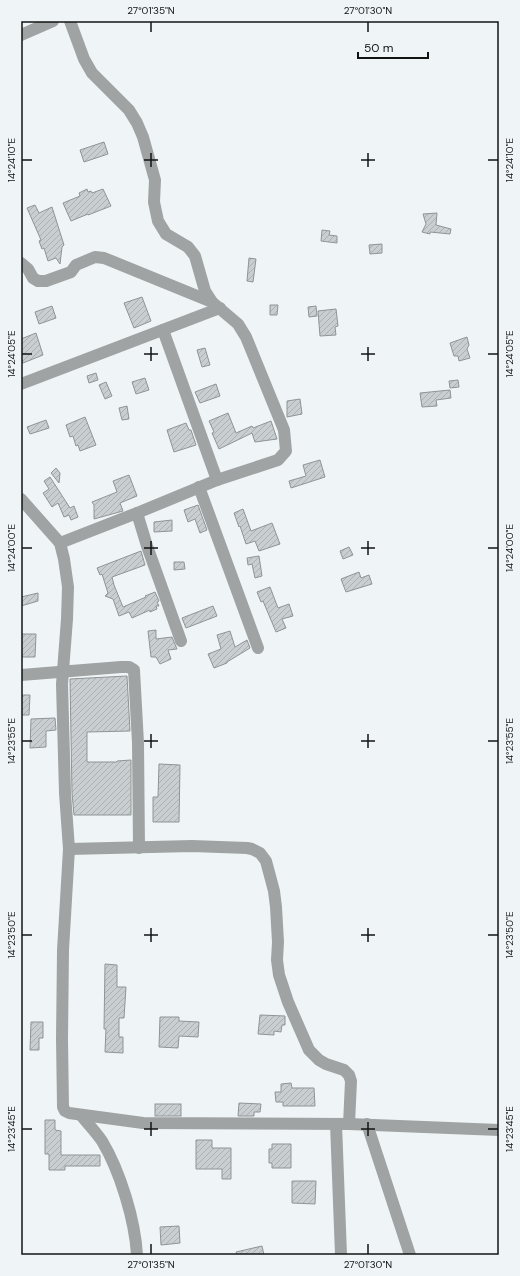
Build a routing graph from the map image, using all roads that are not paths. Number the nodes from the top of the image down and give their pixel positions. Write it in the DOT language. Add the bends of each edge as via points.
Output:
graph roads {
  1 [pos="53,21"];
  2 [pos="70,21"];
  3 [pos="21,35"];
  4 [pos="21,263"];
  5 [pos="216,305"];
  6 [pos="163,330"];
  7 [pos="21,384"];
  8 [pos="217,480"];
  9 [pos="199,487"];
  10 [pos="21,499"];
  11 [pos="137,513"];
  12 [pos="60,543"];
  13 [pos="181,641"];
  14 [pos="258,648"];
  15 [pos="64,672"];
  16 [pos="21,675"];
  17 [pos="139,848"];
  18 [pos="69,849"];
  19 [pos="81,1115"];
  20 [pos="336,1124"];
  21 [pos="349,1124"];
  22 [pos="367,1124"];
  23 [pos="499,1130"];
  24 [pos="137,1255"];
  25 [pos="341,1255"];
  26 [pos="410,1255"];
  1 -- 3 [label="street"];
  2 -- 5 [label="street" via="92,73 129,110 137,122 155,180 154,202 158,221 166,234 188,247 195,256 205,291"];
  4 -- 5 [label="street" via="33,278 46,281 71,272 76,265 95,257 104,258"];
  5 -- 6 [label="street"];
  5 -- 8 [label="street" via="238,324 246,337 284,430 286,451 278,460"];
  6 -- 7 [label="street"];
  6 -- 8 [label="street"];
  8 -- 9 [label="street"];
  9 -- 11 [label="street"];
  9 -- 14 [label="street"];
  10 -- 12 [label="street"];
  11 -- 12 [label="street"];
  11 -- 13 [label="street"];
  12 -- 15 [label="street" via="68,587"];
  15 -- 16 [label="street"];
  15 -- 17 [label="street" via="121,667 134,670"];
  15 -- 18 [label="street" via="62,684 65,792"];
  17 -- 18 [label="street"];
  17 -- 21 [label="street" via="248,848 263,857 276,907 277,960 283,989 309,1050 319,1060 341,1068 349,1075"];
  18 -- 19 [label="street" via="63,950 63,1107 65,1112"];
  19 -- 20 [label="street" via="143,1123"];
  19 -- 24 [label="street" via="101,1141 116,1168 131,1217"];
  20 -- 21 [label="street"];
  20 -- 25 [label="street"];
  21 -- 22 [label="street"];
  22 -- 23 [label="street"];
  22 -- 26 [label="street"];
}
